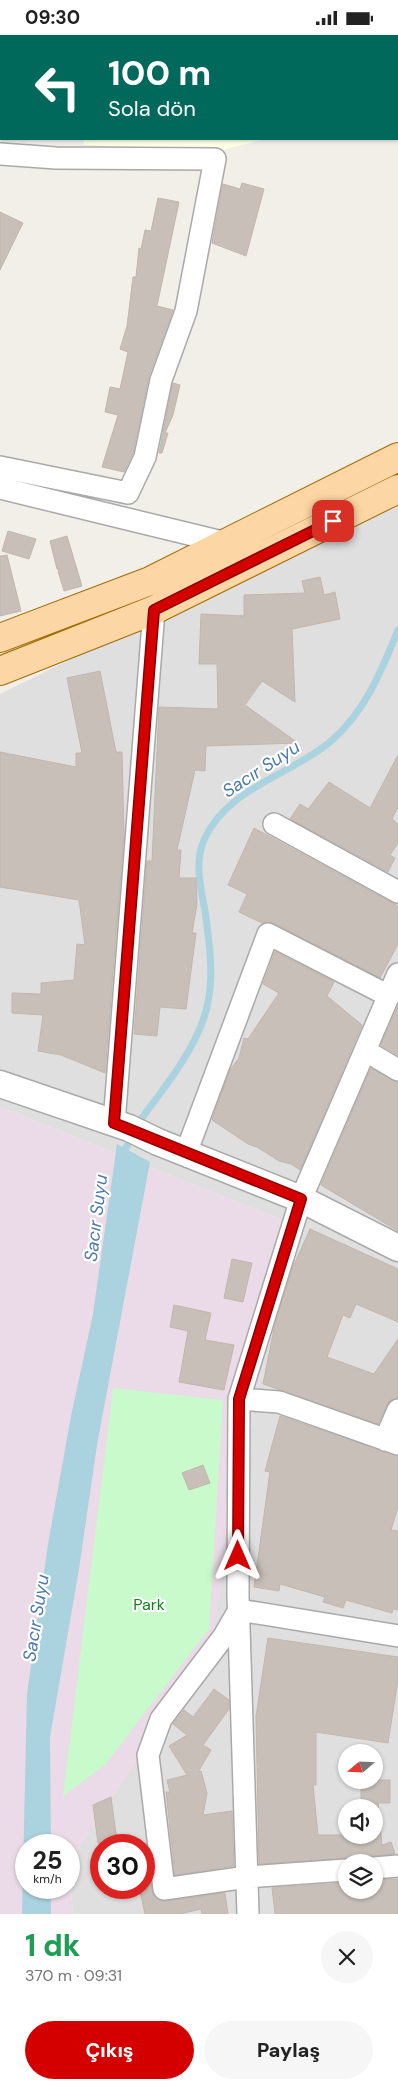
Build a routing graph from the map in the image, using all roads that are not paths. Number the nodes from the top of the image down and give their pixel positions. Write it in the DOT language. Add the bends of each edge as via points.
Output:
graph roads {
  1 [pos="0,154"];
  2 [pos="398,457"];
  3 [pos="0,467"];
  4 [pos="0,488"];
  5 [pos="398,489"];
  6 [pos="226,543"];
  7 [pos="154,610"];
  8 [pos="0,638"];
  9 [pos="0,671"];
  10 [pos="274,824"];
  11 [pos="398,892"];
  12 [pos="398,974"];
  13 [pos="389,995"];
  14 [pos="366,1051"];
  15 [pos="398,1070"];
  16 [pos="0,1084"];
  17 [pos="121,1126"];
  18 [pos="186,1153"];
  19 [pos="301,1199"];
  20 [pos="398,1248"];
  21 [pos="239,1399"];
  22 [pos="398,1410"];
  23 [pos="391,1442"];
  24 [pos="239,1610"];
  25 [pos="398,1636"];
  26 [pos="398,1867"];
  27 [pos="383,1868"];
  28 [pos="338,1871"];
  29 [pos="247,1877"];
  30 [pos="248,1914"];
  1 -- 3 [label="street" via="56,158 215,159 186,311 161,381 145,457 128,493"];
  2 -- 6 [label="main road"];
  4 -- 6 [label="street"];
  5 -- 7 [label="main road"];
  6 -- 8 [label="main road" via="150,581"];
  7 -- 9 [label="main road"];
  7 -- 17 [label="street"];
  10 -- 11 [label="street"];
  12 -- 13 [label="street"];
  13 -- 14 [label="street"];
  13 -- 18 [label="street" via="268,935"];
  14 -- 15 [label="street"];
  14 -- 19 [label="street"];
  16 -- 17 [label="street"];
  17 -- 18 [label="street"];
  18 -- 19 [label="street"];
  19 -- 20 [label="street"];
  19 -- 21 [label="street"];
  21 -- 23 [label="street" via="279,1402"];
  21 -- 24 [label="street"];
  22 -- 23 [label="street"];
  24 -- 25 [label="street"];
  24 -- 29 [label="street"];
  24 -- 29 [label="street" via="161,1719 148,1755 164,1889"];
  26 -- 27 [label="street"];
  28 -- 29 [label="street"];
  29 -- 30 [label="street"];
}
